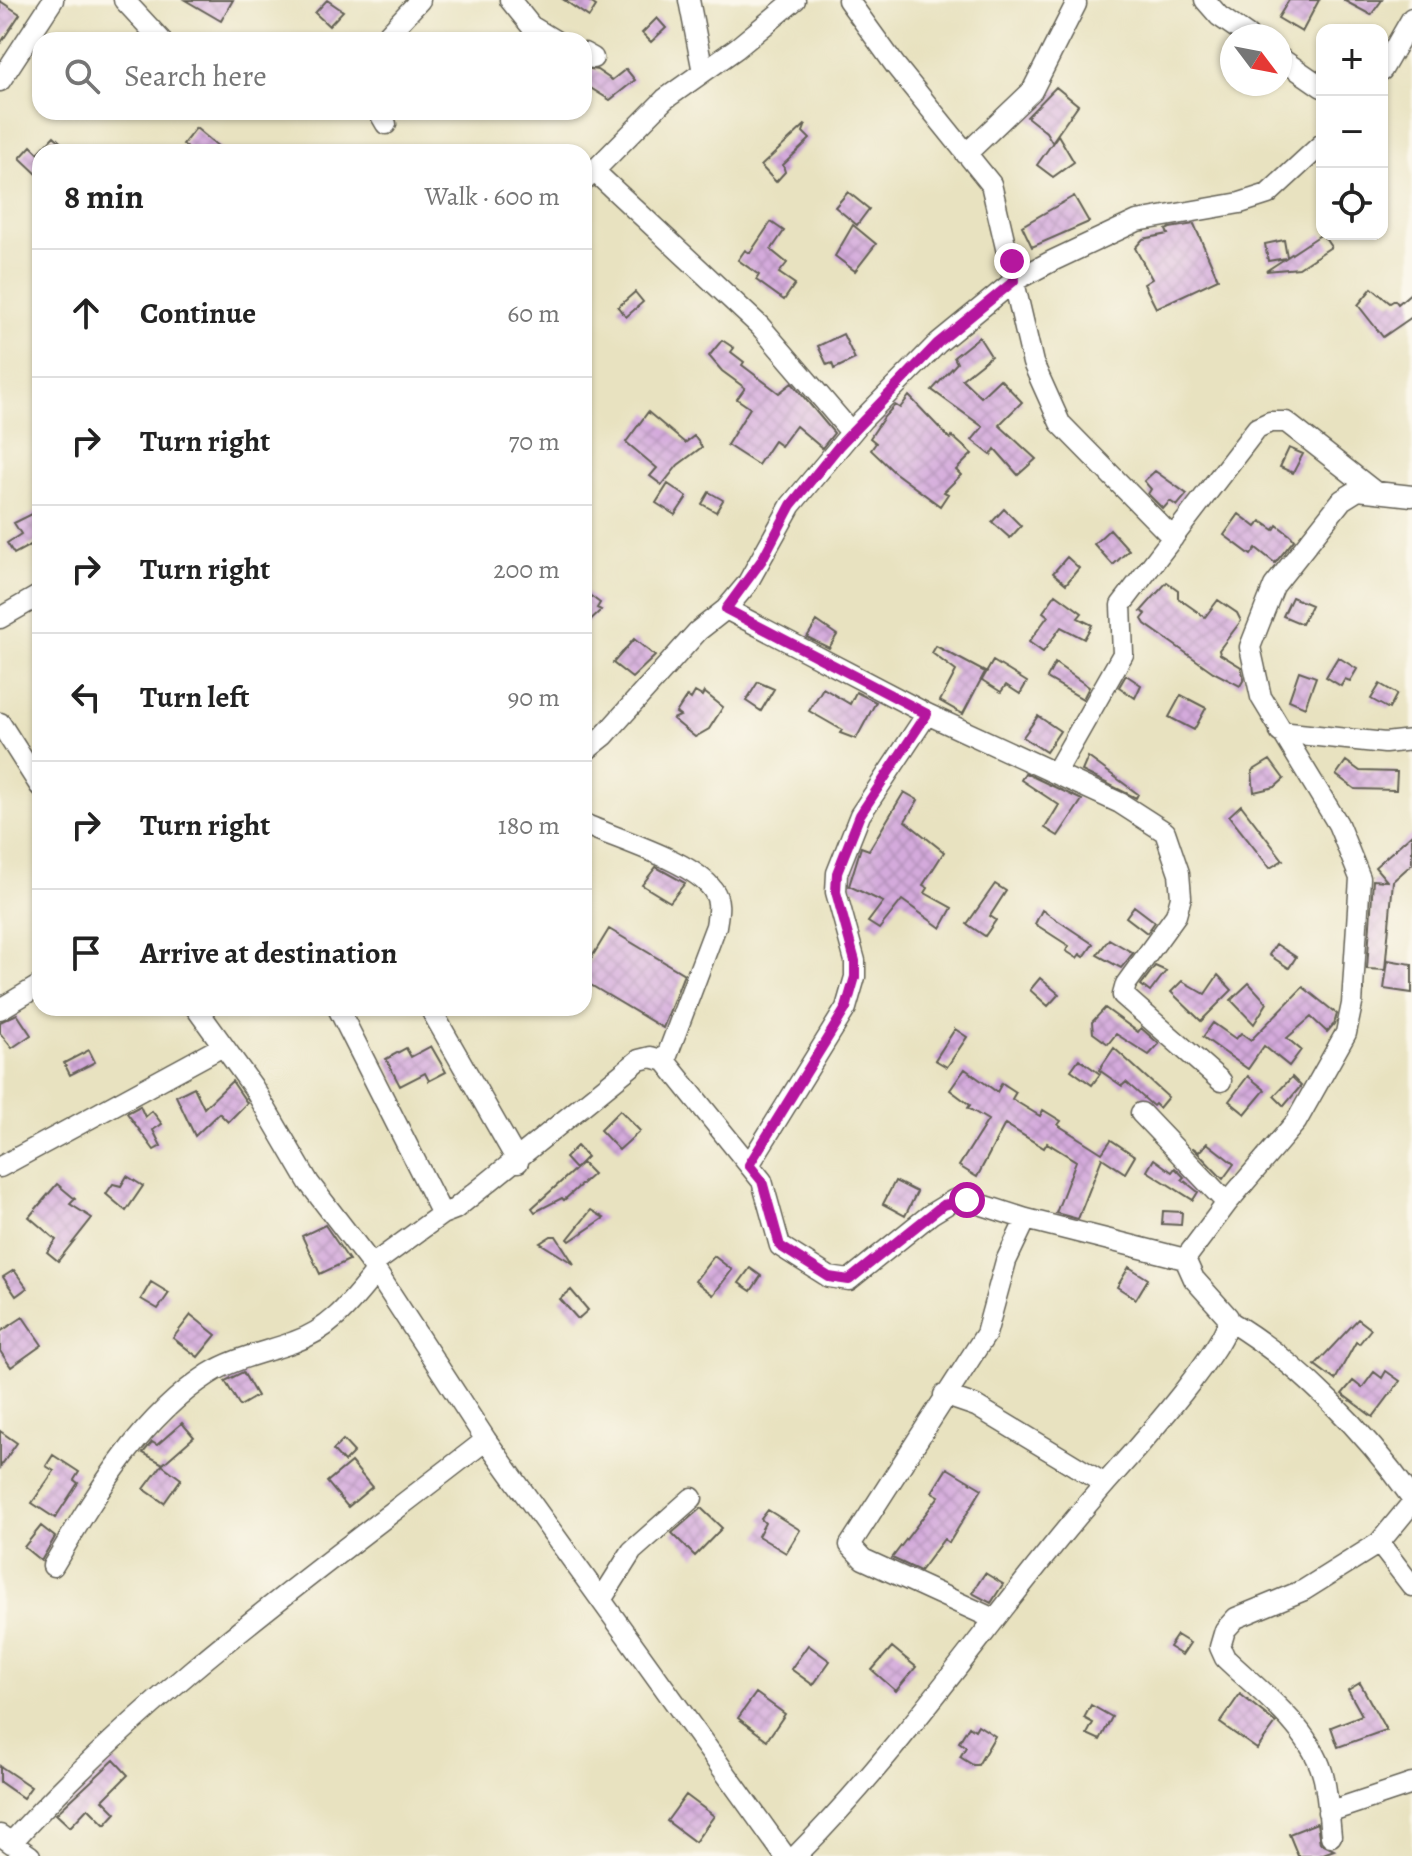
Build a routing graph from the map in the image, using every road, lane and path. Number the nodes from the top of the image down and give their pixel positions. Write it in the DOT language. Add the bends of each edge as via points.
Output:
graph roads {
  1 [pos="53,0"];
  2 [pos="124,0"];
  3 [pos="420,0"];
  4 [pos="510,0"];
  5 [pos="689,0"];
  6 [pos="795,0"];
  7 [pos="848,0"];
  8 [pos="1205,0"];
  9 [pos="1077,1"];
  10 [pos="1412,18"];
  11 [pos="1231,24"];
  12 [pos="32,32"];
  13 [pos="32,32"];
  14 [pos="154,32"];
  15 [pos="390,32"];
  16 [pos="541,32"];
  17 [pos="1388,60"];
  18 [pos="1292,66"];
  19 [pos="703,72"];
  20 [pos="0,81"];
  21 [pos="1316,83"];
  22 [pos="1316,150"];
  23 [pos="966,154"];
  24 [pos="592,173"];
  25 [pos="592,179"];
  26 [pos="1014,281"];
  27 [pos="851,432"];
  28 [pos="1374,491"];
  29 [pos="1412,496"];
  30 [pos="1173,538"];
  31 [pos="32,600"];
  32 [pos="726,609"];
  33 [pos="0,618"];
  34 [pos="927,714"];
  35 [pos="0,723"];
  36 [pos="1280,732"];
  37 [pos="1412,740"];
  38 [pos="592,746"];
  39 [pos="1056,772"];
  40 [pos="32,773"];
  41 [pos="592,827"];
  42 [pos="32,990"];
  43 [pos="0,1009"];
  44 [pos="202,1016"];
  45 [pos="342,1016"];
  46 [pos="435,1016"];
  47 [pos="223,1046"];
  48 [pos="665,1061"];
  49 [pos="1221,1081"];
  50 [pos="1141,1113"];
  51 [pos="518,1162"];
  52 [pos="749,1165"];
  53 [pos="0,1167"];
  54 [pos="1227,1203"];
  55 [pos="442,1214"];
  56 [pos="1026,1219"];
  57 [pos="1185,1259"];
  58 [pos="374,1268"];
  59 [pos="1229,1321"];
  60 [pos="944,1395"];
  61 [pos="486,1440"];
  62 [pos="1105,1484"];
  63 [pos="692,1498"];
  64 [pos="1412,1503"];
  65 [pos="1379,1543"];
  66 [pos="53,1566"];
  67 [pos="1412,1586"];
  68 [pos="601,1600"];
  69 [pos="994,1619"];
  70 [pos="1412,1784"];
  71 [pos="1328,1812"];
  72 [pos="1331,1836"];
  73 [pos="5,1839"];
  74 [pos="30,1856"];
  75 [pos="785,1856"];
  76 [pos="796,1856"];
  1 -- 12 [label="street"];
  2 -- 14 [label="street"];
  3 -- 15 [label="street"];
  4 -- 16 [label="street"];
  5 -- 19 [label="street"];
  6 -- 19 [label="street"];
  7 -- 23 [label="street"];
  8 -- 11 [label="street"];
  9 -- 23 [label="street" via="1032,91"];
  10 -- 17 [label="street"];
  13 -- 20 [label="street"];
  18 -- 21 [label="street"];
  19 -- 24 [label="street" via="665,99"];
  22 -- 26 [label="street" via="1268,194 1137,221"];
  23 -- 26 [label="street" via="991,184"];
  25 -- 27 [label="street" via="760,326"];
  26 -- 27 [label="street" via="938,343"];
  26 -- 30 [label="street" via="1033,363 1060,423"];
  27 -- 32 [label="street" via="791,505 762,560"];
  28 -- 29 [label="street"];
  28 -- 30 [label="street" via="1286,422 1270,422 1257,428"];
  28 -- 36 [label="street" via="1358,490 1342,500 1274,586 1261,613 1250,647 1261,697"];
  30 -- 39 [label="street" via="1121,605 1123,654"];
  31 -- 33 [label="street"];
  32 -- 34 [label="street"];
  32 -- 38 [label="street" via="698,631"];
  34 -- 39 [label="street"];
  34 -- 52 [label="street" via="860,815 837,873 836,892 855,961 846,1008"];
  35 -- 40 [label="street"];
  36 -- 37 [label="street" via="1385,743"];
  36 -- 54 [label="street" via="1338,824 1360,878 1352,1004 1346,1033 1296,1122"];
  39 -- 49 [label="street" via="1165,832 1181,897 1176,915 1123,995"];
  41 -- 48 [label="street" via="686,869 714,890 719,904 716,926"];
  42 -- 43 [label="street"];
  44 -- 47 [label="street"];
  45 -- 55 [label="street"];
  46 -- 51 [label="street"];
  47 -- 53 [label="street"];
  47 -- 58 [label="street" via="309,1183"];
  48 -- 51 [label="street" via="639,1060"];
  48 -- 52 [label="street"];
  50 -- 54 [label="street"];
  51 -- 55 [label="street"];
  52 -- 56 [label="street" via="762,1181 780,1246 840,1281 849,1280 954,1200"];
  54 -- 57 [label="street"];
  55 -- 58 [label="street"];
  56 -- 57 [label="street"];
  56 -- 60 [label="street" via="1006,1261 986,1334"];
  57 -- 59 [label="street" via="1194,1279"];
  58 -- 61 [label="street"];
  58 -- 66 [label="street" via="350,1305 319,1330 211,1373 169,1406 104,1484"];
  59 -- 62 [label="street" via="1193,1379"];
  59 -- 64 [label="street" via="1293,1368 1388,1464"];
  60 -- 62 [label="street" via="976,1406"];
  60 -- 69 [label="street" via="850,1545 863,1559"];
  61 -- 68 [label="street"];
  61 -- 73 [label="street" via="153,1701"];
  62 -- 69 [label="street"];
  63 -- 68 [label="street" via="632,1551"];
  64 -- 65 [label="street"];
  65 -- 67 [label="street"];
  65 -- 71 [label="street" via="1304,1590 1236,1618 1220,1647 1315,1754"];
  68 -- 75 [label="street"];
  69 -- 76 [label="street" via="880,1768"];
  70 -- 71 [label="street"];
  71 -- 72 [label="street"];
  73 -- 74 [label="street"];
}
